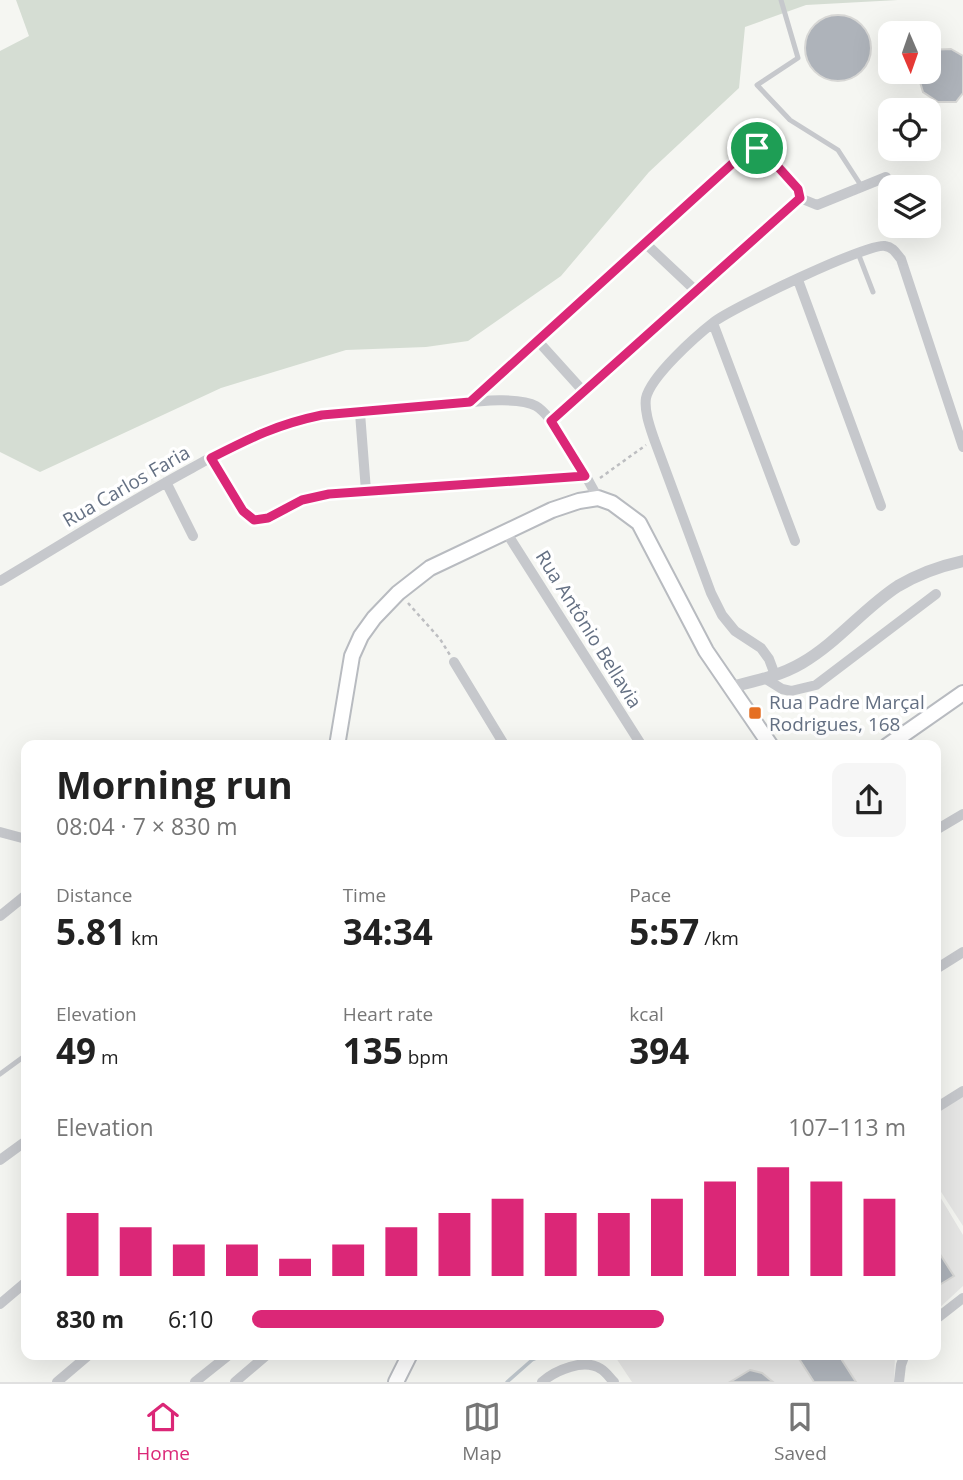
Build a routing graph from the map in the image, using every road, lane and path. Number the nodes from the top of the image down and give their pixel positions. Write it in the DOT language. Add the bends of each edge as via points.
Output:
graph roads {
  1 [pos="781,0"];
  2 [pos="878,180"];
  3 [pos="862,187"];
  4 [pos="799,193"];
  5 [pos="645,243"];
  6 [pos="858,253"];
  7 [pos="798,280"];
  8 [pos="695,290"];
  9 [pos="873,292"];
  10 [pos="713,323"];
  11 [pos="537,340"];
  12 [pos="583,392"];
  13 [pos="470,402"];
  14 [pos="360,412"];
  15 [pos="551,421"];
  16 [pos="654,439"];
  17 [pos="963,447"];
  18 [pos="211,458"];
  19 [pos="588,480"];
  20 [pos="166,482"];
  21 [pos="366,491"];
  22 [pos="598,498"];
  23 [pos="881,506"];
  24 [pos="506,532"];
  25 [pos="194,536"];
  26 [pos="795,541"];
  27 [pos="963,561"];
  28 [pos="0,581"];
  29 [pos="398,593"];
  30 [pos="936,594"];
  31 [pos="454,662"];
  32 [pos="770,677"];
  33 [pos="731,687"];
  34 [pos="963,693"];
  35 [pos="338,740"];
  36 [pos="501,740"];
  37 [pos="638,740"];
  38 [pos="767,740"];
  39 [pos="896,740"];
  40 [pos="963,814"];
  41 [pos="941,828"];
  42 [pos="0,832"];
  43 [pos="21,838"];
  44 [pos="21,899"];
  45 [pos="0,916"];
  46 [pos="963,952"];
  47 [pos="941,966"];
  48 [pos="21,1059"];
  49 [pos="0,1074"];
  50 [pos="963,1091"];
  51 [pos="941,1105"];
  52 [pos="21,1145"];
  53 [pos="0,1160"];
  54 [pos="21,1286"];
  55 [pos="963,1298"];
  56 [pos="0,1304"];
  57 [pos="941,1315"];
  58 [pos="83,1360"];
  59 [pos="222,1360"];
  60 [pos="261,1360"];
  61 [pos="407,1360"];
  62 [pos="903,1360"];
  63 [pos="57,1382"];
  64 [pos="195,1382"];
  65 [pos="235,1382"];
  66 [pos="396,1382"];
  67 [pos="542,1382"];
  68 [pos="614,1382"];
  69 [pos="899,1382"];
  1 -- 3 [label="lane" via="798,58 757,85 790,120 838,150"];
  2 -- 3 [label="street"];
  3 -- 4 [label="street" via="817,205"];
  4 -- 5 [label="street" via="757,148 744,153"];
  4 -- 8 [label="street"];
  5 -- 8 [label="street"];
  5 -- 11 [label="street"];
  6 -- 7 [label="street"];
  6 -- 9 [label="lane"];
  6 -- 17 [label="street" via="887,246 901,259"];
  7 -- 10 [label="street"];
  7 -- 23 [label="street"];
  8 -- 12 [label="street"];
  10 -- 16 [label="street" via="652,385 646,398"];
  10 -- 26 [label="street"];
  11 -- 12 [label="street"];
  11 -- 13 [label="street"];
  12 -- 15 [label="street"];
  13 -- 14 [label="street, Rua Carlos Faria"];
  13 -- 15 [label="street, Rua Carlos Faria" via="521,401 540,408"];
  14 -- 18 [label="street, Rua Carlos Faria" via="322,415 274,427"];
  14 -- 21 [label="street"];
  15 -- 19 [label="street, Rua Carlos Faria"];
  16 -- 19 [label="path"];
  16 -- 32 [label="street" via="711,593 735,631 769,659"];
  18 -- 20 [label="street, Rua Carlos Faria"];
  18 -- 21 [label="street" via="243,511 254,520 317,496"];
  19 -- 21 [label="street"];
  19 -- 22 [label="street, Rua Carlos Faria"];
  20 -- 25 [label="street"];
  20 -- 28 [label="street, Rua Carlos Faria"];
  22 -- 24 [label="main road" via="579,500"];
  22 -- 33 [label="main road" via="639,523 706,651"];
  24 -- 29 [label="main road" via="430,568"];
  24 -- 37 [label="street, Rua Antônio Bellavia"];
  27 -- 32 [label="street" via="940,566 897,587 814,655"];
  29 -- 31 [label="path" via="440,639"];
  29 -- 35 [label="main road" via="367,627 352,656"];
  30 -- 32 [label="street" via="816,685 782,690"];
  31 -- 36 [label="street"];
  32 -- 33 [label="street"];
  33 -- 38 [label="main road"];
  34 -- 39 [label="main road"];
  40 -- 41 [label="street"];
  42 -- 43 [label="street"];
  44 -- 45 [label="street"];
  46 -- 47 [label="street"];
  48 -- 49 [label="lane"];
  50 -- 51 [label="street"];
  52 -- 53 [label="street"];
  54 -- 56 [label="street"];
  55 -- 57 [label="street"];
  58 -- 63 [label="street"];
  59 -- 64 [label="street"];
  60 -- 65 [label="street"];
  61 -- 66 [label="main road"];
  62 -- 69 [label="street"];
  67 -- 68 [label="street" via="554,1372 589,1366 601,1368"];
}
